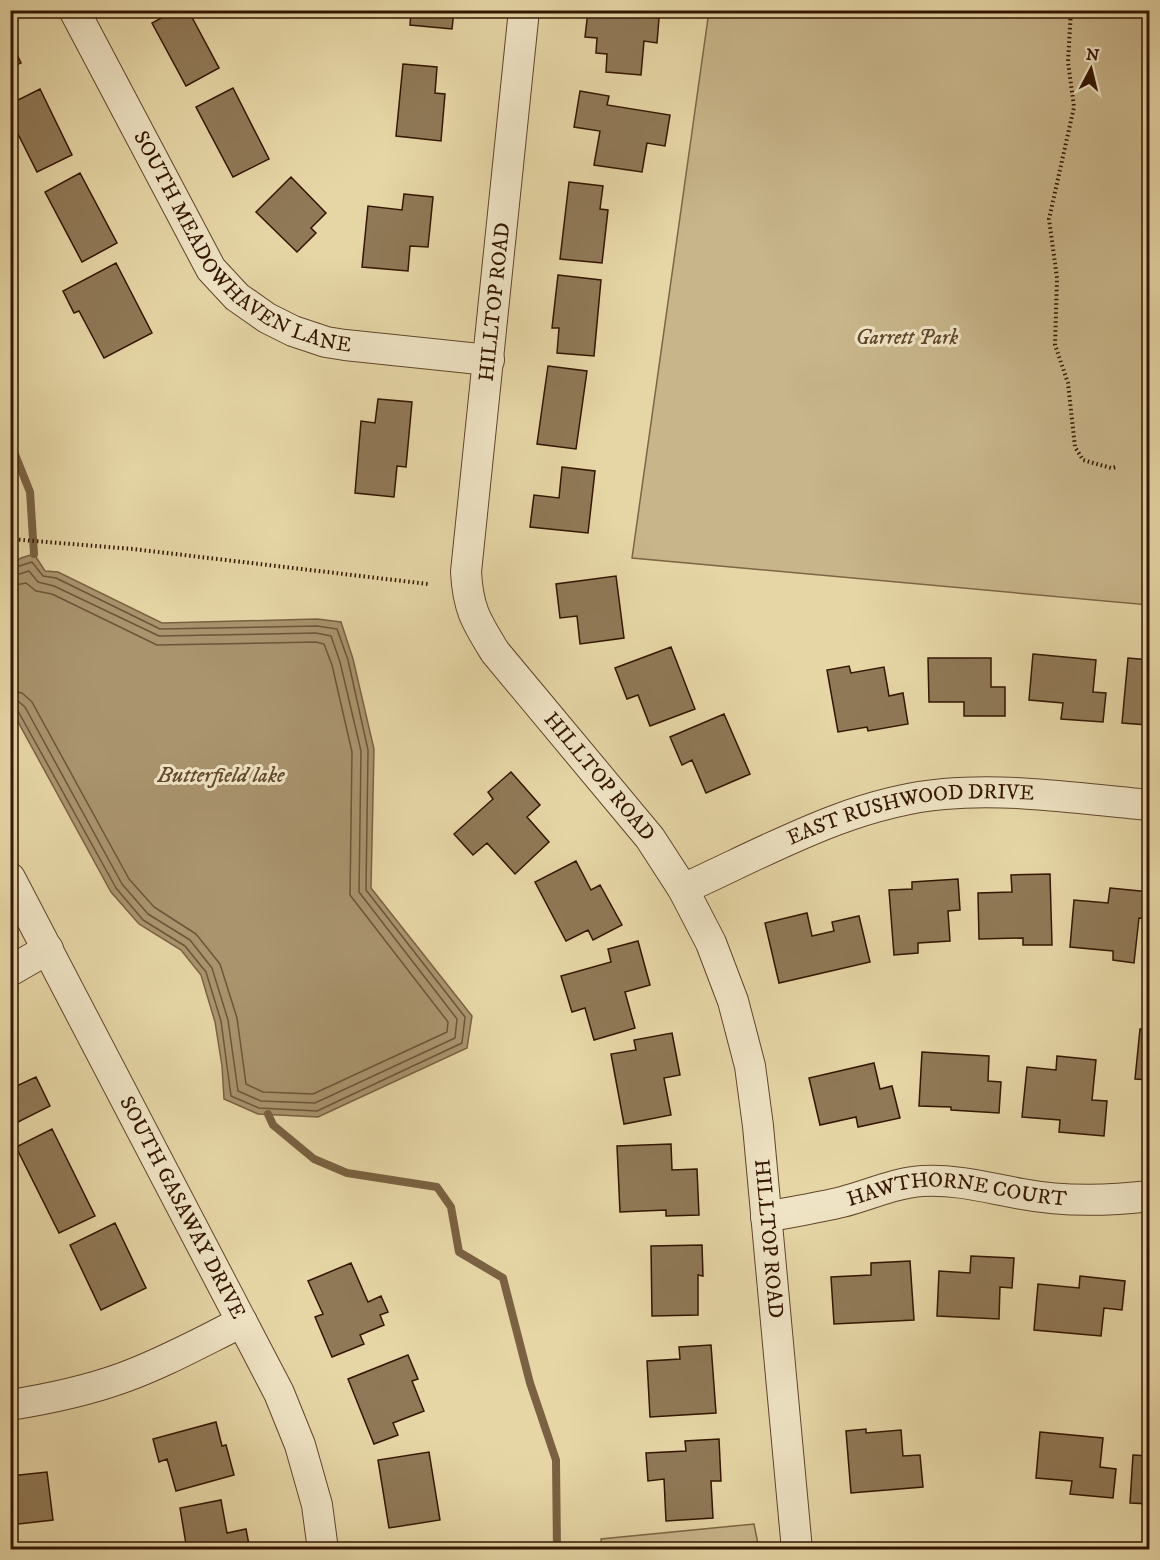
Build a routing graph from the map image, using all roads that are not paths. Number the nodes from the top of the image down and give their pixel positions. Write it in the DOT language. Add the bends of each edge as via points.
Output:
graph roads {
  1 [pos="74,10"];
  2 [pos="524,10"];
  3 [pos="489,360"];
  4 [pos="1149,805"];
  5 [pos="10,878"];
  6 [pos="683,889"];
  7 [pos="48,949"];
  8 [pos="10,971"];
  9 [pos="1149,1196"];
  10 [pos="766,1217"];
  11 [pos="243,1322"];
  12 [pos="10,1405"];
  13 [pos="323,1550"];
  14 [pos="797,1550"];
  1 -- 3 [label="street, SOUTH MEADOWHAVEN LANE" via="211,269 237,297 293,332 326,342"];
  2 -- 3 [label="street, HILLTOP ROAD"];
  3 -- 6 [label="street, HILLTOP ROAD" via="466,572 471,609 495,652 650,838"];
  4 -- 6 [label="street, EAST RUSHWOOD DRIVE" via="992,792 944,794 889,803 837,819"];
  5 -- 7 [label="street, SOUTH GASAWAY DRIVE"];
  6 -- 10 [label="street, HILLTOP ROAD" via="711,944 733,1001 750,1066"];
  7 -- 8 [label="street"];
  7 -- 11 [label="street, SOUTH GASAWAY DRIVE"];
  9 -- 10 [label="street, HAWTHORNE COURT" via="1089,1201 951,1181 920,1181"];
  10 -- 14 [label="street, HILLTOP ROAD"];
  11 -- 12 [label="street" via="124,1377"];
  11 -- 13 [label="street, SOUTH GASAWAY DRIVE" via="300,1445 317,1505"];
}
